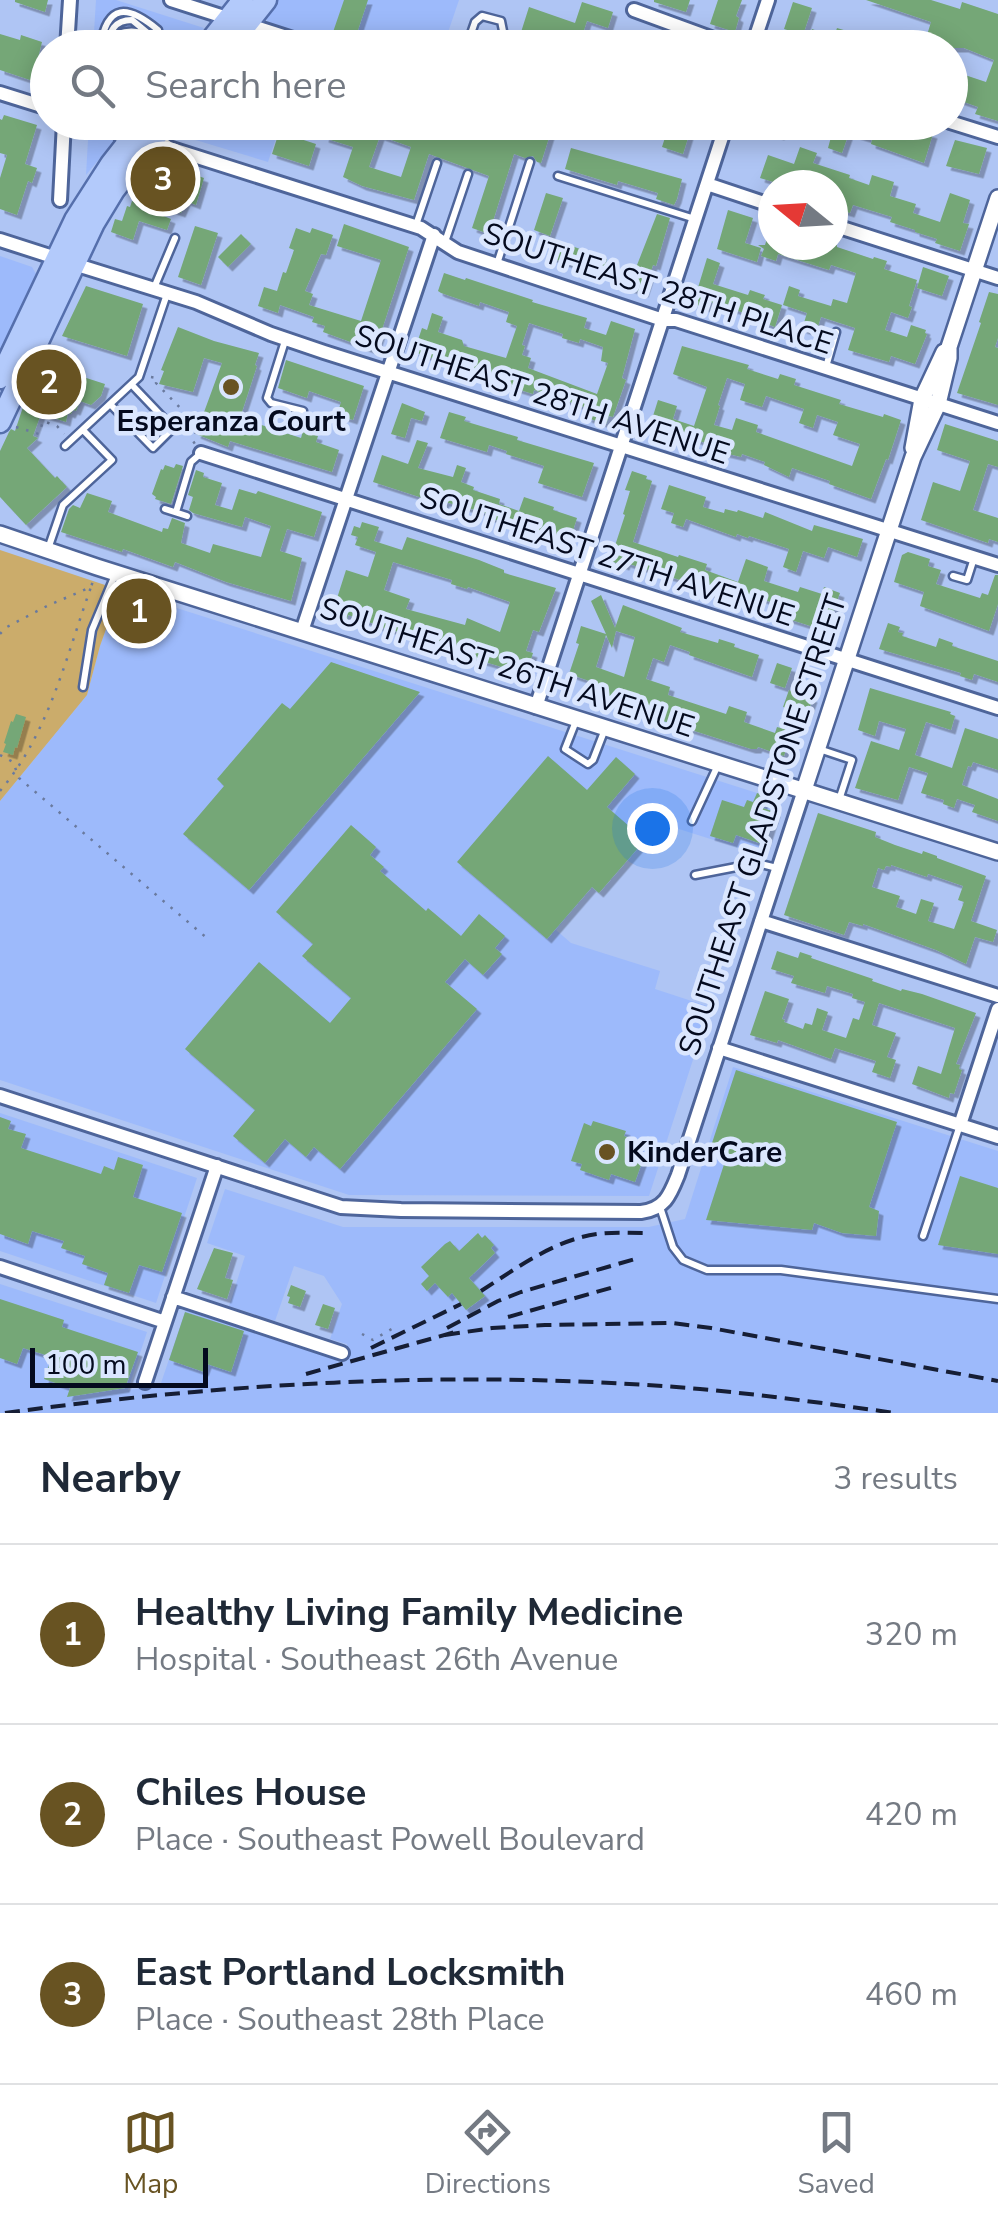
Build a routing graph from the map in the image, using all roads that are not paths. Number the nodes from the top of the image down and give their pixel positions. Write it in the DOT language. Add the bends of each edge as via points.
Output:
graph roads {
  1 [pos="70,0"];
  2 [pos="171,0"];
  3 [pos="243,0"];
  4 [pos="266,0"];
  5 [pos="768,0"];
  6 [pos="634,10"];
  7 [pos="237,21"];
  8 [pos="69,30"];
  9 [pos="104,30"];
  10 [pos="158,30"];
  11 [pos="226,30"];
  12 [pos="234,30"];
  13 [pos="265,30"];
  14 [pos="472,30"];
  15 [pos="503,30"];
  16 [pos="689,30"];
  17 [pos="758,30"];
  18 [pos="0,93"];
  19 [pos="30,102"];
  20 [pos="968,128"];
  21 [pos="998,137"];
  22 [pos="62,140"];
  23 [pos="120,140"];
  24 [pos="142,140"];
  25 [pos="163,140"];
  26 [pos="721,140"];
  27 [pos="133,151"];
  28 [pos="530,162"];
  29 [pos="437,163"];
  30 [pos="468,174"];
  31 [pos="558,176"];
  32 [pos="707,184"];
  33 [pos="998,198"];
  34 [pos="60,200"];
  35 [pos="758,201"];
  36 [pos="696,219"];
  37 [pos="416,226"];
  38 [pos="848,230"];
  39 [pos="174,238"];
  40 [pos="439,239"];
  41 [pos="0,240"];
  42 [pos="65,261"];
  43 [pos="496,265"];
  44 [pos="974,271"];
  45 [pos="998,278"];
  46 [pos="160,291"];
  47 [pos="663,320"];
  48 [pos="836,332"];
  49 [pos="286,339"];
  50 [pos="826,368"];
  51 [pos="388,372"];
  52 [pos="0,378"];
  53 [pos="132,385"];
  54 [pos="930,401"];
  55 [pos="110,404"];
  56 [pos="303,412"];
  57 [pos="998,423"];
  58 [pos="5,424"];
  59 [pos="82,430"];
  60 [pos="68,444"];
  61 [pos="622,446"];
  62 [pos="201,453"];
  63 [pos="346,500"];
  64 [pos="165,509"];
  65 [pos="176,512"];
  66 [pos="187,516"];
  67 [pos="889,532"];
  68 [pos="0,534"];
  69 [pos="47,550"];
  70 [pos="974,558"];
  71 [pos="998,565"];
  72 [pos="116,573"];
  73 [pos="580,575"];
  74 [pos="953,576"];
  75 [pos="302,631"];
  76 [pos="846,660"];
  77 [pos="83,687"];
  78 [pos="536,706"];
  79 [pos="998,708"];
  80 [pos="577,720"];
  81 [pos="606,729"];
  82 [pos="817,749"];
  83 [pos="718,765"];
  84 [pos="804,790"];
  85 [pos="839,801"];
  86 [pos="692,820"];
  87 [pos="998,852"];
  88 [pos="778,868"];
  89 [pos="695,874"];
  90 [pos="761,920"];
  91 [pos="998,996"];
  92 [pos="998,1009"];
  93 [pos="719,1048"];
  94 [pos="0,1096"];
  95 [pos="960,1125"];
  96 [pos="998,1137"];
  97 [pos="218,1166"];
  98 [pos="660,1207"];
  99 [pos="923,1236"];
  100 [pos="0,1266"];
  101 [pos="174,1297"];
  102 [pos="998,1299"];
  103 [pos="165,1322"];
  104 [pos="342,1353"];
  105 [pos="145,1382"];
  1 -- 8 [label="street"];
  2 -- 7 [label="street"];
  3 -- 7 [label="main road"];
  4 -- 7 [label="main road"];
  5 -- 17 [label="street"];
  6 -- 16 [label="street"];
  7 -- 11 [label="main road"];
  7 -- 12 [label="main road"];
  7 -- 13 [label="street"];
  9 -- 10 [label="lane" via="124,12"];
  14 -- 15 [label="lane" via="482,16 501,21"];
  18 -- 19 [label="street"];
  20 -- 21 [label="street"];
  22 -- 34 [label="street"];
  23 -- 27 [label="lane"];
  24 -- 27 [label="main road"];
  25 -- 37 [label="street, SOUTHEAST 28TH PLACE" via="169,148"];
  26 -- 32 [label="street"];
  27 -- 42 [label="main road" via="90,194"];
  28 -- 43 [label="lane"];
  29 -- 37 [label="lane"];
  30 -- 40 [label="lane"];
  31 -- 36 [label="lane"];
  32 -- 35 [label="street"];
  32 -- 36 [label="street"];
  33 -- 44 [label="street, SOUTHEAST GLADSTONE STREET"];
  36 -- 47 [label="street"];
  37 -- 40 [label="street, SOUTHEAST 28TH PLACE"];
  38 -- 44 [label="street"];
  39 -- 46 [label="lane"];
  40 -- 43 [label="street, SOUTHEAST 28TH PLACE"];
  40 -- 51 [label="street"];
  41 -- 42 [label="street, SOUTHEAST 28TH AVENUE"];
  42 -- 46 [label="street, SOUTHEAST 28TH AVENUE"];
  42 -- 52 [label="main road"];
  42 -- 58 [label="main road"];
  43 -- 47 [label="street, SOUTHEAST 28TH PLACE"];
  44 -- 45 [label="street"];
  44 -- 54 [label="street, SOUTHEAST GLADSTONE STREET"];
  46 -- 49 [label="street, SOUTHEAST 28TH AVENUE"];
  46 -- 53 [label="lane"];
  47 -- 50 [label="street, SOUTHEAST 28TH PLACE"];
  47 -- 61 [label="street"];
  48 -- 50 [label="lane"];
  49 -- 51 [label="street, SOUTHEAST 28TH AVENUE"];
  49 -- 56 [label="lane" via="267,398"];
  50 -- 54 [label="street, SOUTHEAST 28TH PLACE"];
  51 -- 61 [label="street, SOUTHEAST 28TH AVENUE"];
  51 -- 63 [label="street"];
  53 -- 55 [label="lane"];
  53 -- 55 [label="lane" via="173,428 153,448"];
  54 -- 57 [label="street, SOUTHEAST 28TH PLACE"];
  54 -- 67 [label="street, SOUTHEAST GLADSTONE STREET"];
  55 -- 59 [label="lane"];
  59 -- 60 [label="lane"];
  59 -- 69 [label="lane" via="112,460 62,505"];
  61 -- 67 [label="street, SOUTHEAST 28TH AVENUE"];
  61 -- 73 [label="street"];
  62 -- 63 [label="street, SOUTHEAST 27TH AVENUE"];
  62 -- 65 [label="lane" via="191,462"];
  63 -- 73 [label="street, SOUTHEAST 27TH AVENUE"];
  63 -- 75 [label="street"];
  64 -- 65 [label="lane"];
  65 -- 66 [label="lane"];
  67 -- 70 [label="street, SOUTHEAST 28TH AVENUE"];
  67 -- 76 [label="street, SOUTHEAST GLADSTONE STREET"];
  68 -- 69 [label="street, SOUTHEAST 26TH AVENUE"];
  69 -- 72 [label="street, SOUTHEAST 26TH AVENUE"];
  70 -- 71 [label="street, SOUTHEAST 28TH AVENUE"];
  70 -- 74 [label="lane" via="967,580"];
  72 -- 75 [label="street, SOUTHEAST 26TH AVENUE"];
  72 -- 77 [label="lane" via="92,630"];
  73 -- 76 [label="street, SOUTHEAST 27TH AVENUE"];
  73 -- 78 [label="street"];
  75 -- 78 [label="street, SOUTHEAST 26TH AVENUE"];
  76 -- 79 [label="street, SOUTHEAST 27TH AVENUE"];
  76 -- 82 [label="street, SOUTHEAST GLADSTONE STREET"];
  78 -- 80 [label="street, SOUTHEAST 26TH AVENUE"];
  80 -- 81 [label="street, SOUTHEAST 26TH AVENUE"];
  80 -- 81 [label="lane" via="565,749 588,764"];
  81 -- 83 [label="street, SOUTHEAST 26TH AVENUE"];
  82 -- 84 [label="street, SOUTHEAST GLADSTONE STREET"];
  82 -- 85 [label="lane" via="852,760"];
  83 -- 84 [label="street, SOUTHEAST 26TH AVENUE"];
  83 -- 86 [label="lane"];
  84 -- 85 [label="street, SOUTHEAST 26TH AVENUE"];
  84 -- 88 [label="street, SOUTHEAST GLADSTONE STREET"];
  85 -- 87 [label="street, SOUTHEAST 26TH AVENUE"];
  88 -- 89 [label="lane" via="757,863"];
  88 -- 90 [label="street, SOUTHEAST GLADSTONE STREET"];
  90 -- 91 [label="street"];
  90 -- 93 [label="street, SOUTHEAST GLADSTONE STREET"];
  92 -- 95 [label="street"];
  93 -- 95 [label="street"];
  93 -- 98 [label="street, SOUTHEAST GLADSTONE STREET" via="678,1174"];
  94 -- 97 [label="street"];
  95 -- 96 [label="street"];
  95 -- 99 [label="lane"];
  97 -- 98 [label="street" via="341,1207"];
  97 -- 101 [label="street"];
  98 -- 102 [label="lane" via="672,1247 683,1260 708,1270 781,1270"];
  100 -- 103 [label="street"];
  101 -- 103 [label="street"];
  101 -- 104 [label="street"];
  103 -- 105 [label="street"];
}
